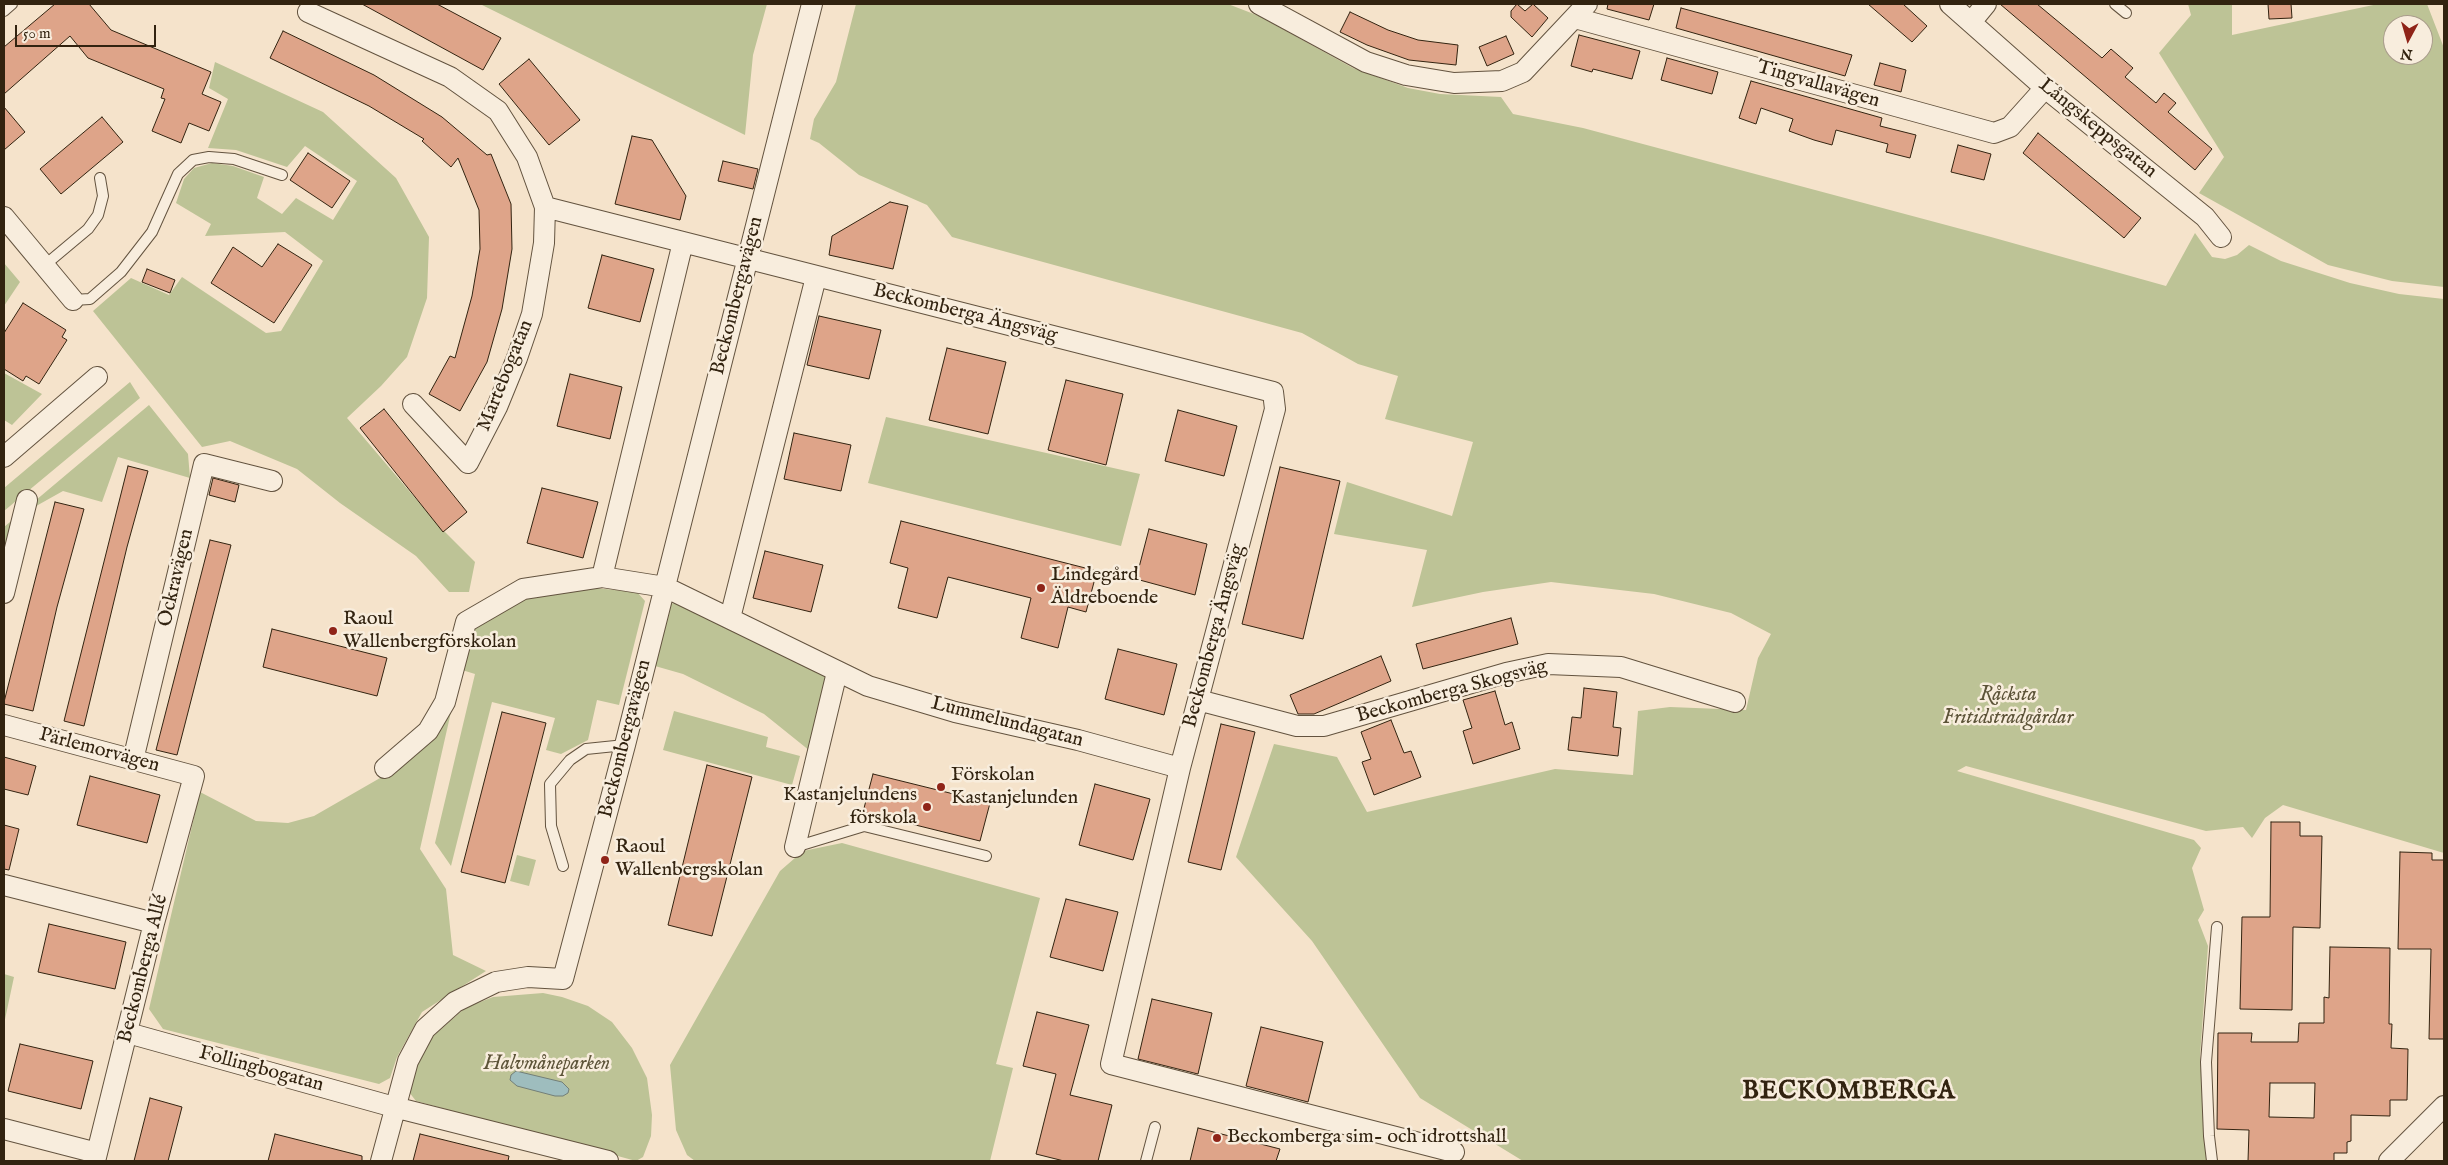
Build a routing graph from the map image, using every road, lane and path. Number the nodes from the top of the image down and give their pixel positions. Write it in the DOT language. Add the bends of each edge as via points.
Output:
graph roads {
  1 [pos="12,4"];
  2 [pos="812,4"];
  3 [pos="1259,4"];
  4 [pos="1950,4"];
  5 [pos="1986,4"];
  6 [pos="2115,4"];
  7 [pos="4,11"];
  8 [pos="1581,11"];
  9 [pos="308,12"];
  10 [pos="2126,13"];
  11 [pos="1972,22"];
  12 [pos="2045,88"];
  13 [pos="282,175"];
  14 [pos="100,178"];
  15 [pos="545,207"];
  16 [pos="4,217"];
  17 [pos="2221,237"];
  18 [pos="683,242"];
  19 [pos="747,259"];
  20 [pos="44,265"];
  21 [pos="816,277"];
  22 [pos="73,300"];
  23 [pos="97,377"];
  24 [pos="413,404"];
  25 [pos="4,457"];
  26 [pos="272,481"];
  27 [pos="27,500"];
  28 [pos="602,577"];
  29 [pos="665,588"];
  30 [pos="4,593"];
  31 [pos="730,618"];
  32 [pos="837,672"];
  33 [pos="1198,700"];
  34 [pos="1735,702"];
  35 [pos="4,725"];
  36 [pos="625,745"];
  37 [pos="133,760"];
  38 [pos="385,768"];
  39 [pos="1180,768"];
  40 [pos="194,776"];
  41 [pos="795,847"];
  42 [pos="986,856"];
  43 [pos="563,866"];
  44 [pos="4,885"];
  45 [pos="154,923"];
  46 [pos="2217,927"];
  47 [pos="128,1033"];
  48 [pos="2444,1106"];
  49 [pos="394,1107"];
  50 [pos="1155,1127"];
  51 [pos="4,1129"];
  52 [pos="1454,1152"];
  53 [pos="96,1157"];
  54 [pos="381,1161"];
  55 [pos="608,1161"];
  56 [pos="1146,1161"];
  57 [pos="2212,1161"];
  58 [pos="2389,1161"];
  1 -- 7 [label="lane"];
  2 -- 19 [label="street, Beckombergavägen"];
  3 -- 8 [label="street" via="1366,62 1406,75 1454,83 1502,81 1523,72"];
  4 -- 11 [label="street, Långskeppsgatan"];
  5 -- 11 [label="street"];
  6 -- 10 [label="lane"];
  8 -- 12 [label="street, Tingvallavägen" via="1994,133 2010,126"];
  9 -- 15 [label="street, Martebogatan" via="450,77 498,111 528,157"];
  11 -- 12 [label="street, Långskeppsgatan"];
  12 -- 17 [label="street, Långskeppsgatan" via="2205,217"];
  13 -- 22 [label="lane" via="234,158 193,160 178,174 152,232 121,272 90,299"];
  14 -- 20 [label="lane" via="103,196 98,215 88,229"];
  15 -- 18 [label="street"];
  15 -- 24 [label="street, Martebogatan" via="544,243 532,314 497,407 468,463"];
  16 -- 20 [label="street"];
  18 -- 19 [label="street"];
  18 -- 28 [label="street"];
  19 -- 21 [label="street, Beckomberga Ängsväg"];
  19 -- 29 [label="street, Beckombergavägen"];
  20 -- 22 [label="street"];
  21 -- 31 [label="street"];
  21 -- 33 [label="street, Beckomberga Ängsväg" via="1273,392 1276,409"];
  23 -- 25 [label="street"];
  26 -- 37 [label="street, Ockravägen" via="204,464"];
  27 -- 30 [label="street"];
  28 -- 29 [label="street"];
  28 -- 38 [label="street" via="523,589 466,622 445,702 428,731"];
  29 -- 31 [label="street, Lummelundagatan"];
  29 -- 36 [label="street, Beckombergavägen"];
  31 -- 32 [label="street, Lummelundagatan"];
  32 -- 39 [label="street, Lummelundagatan" via="868,686 955,712 1078,740"];
  32 -- 41 [label="street"];
  33 -- 34 [label="street, Beckomberga Skogsväg" via="1297,726 1324,726 1506,673 1548,664 1621,667"];
  33 -- 39 [label="street, Beckomberga Ängsväg"];
  35 -- 37 [label="street, Pärlemorvägen"];
  36 -- 43 [label="lane" via="586,748 570,760 550,784 551,826"];
  36 -- 49 [label="street, Beckombergavägen" via="563,979 528,977 496,982 455,1002 425,1028 408,1061"];
  37 -- 40 [label="street, Pärlemorvägen"];
  39 -- 52 [label="street, Beckomberga Ängsväg" via="1111,1064"];
  40 -- 45 [label="street, Beckomberga Allé"];
  41 -- 42 [label="lane" via="864,826"];
  44 -- 45 [label="street"];
  45 -- 47 [label="street, Beckomberga Allé"];
  46 -- 57 [label="lane" via="2206,1062"];
  47 -- 49 [label="street, Follingbogatan"];
  47 -- 53 [label="street, Beckomberga Allé"];
  48 -- 58 [label="street"];
  49 -- 54 [label="street"];
  49 -- 55 [label="street, Follingbogatan"];
  50 -- 56 [label="lane"];
  51 -- 53 [label="street"];
}
